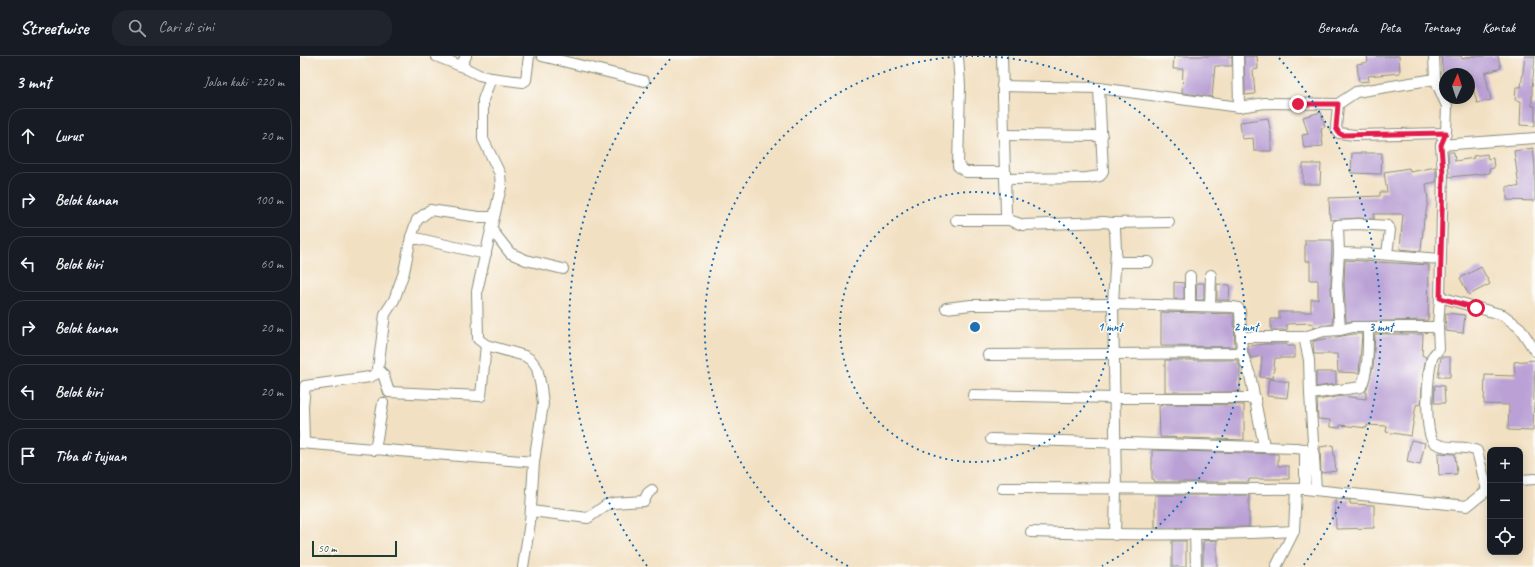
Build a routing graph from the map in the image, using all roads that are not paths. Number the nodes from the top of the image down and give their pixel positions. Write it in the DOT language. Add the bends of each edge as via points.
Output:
graph roads {
  1 [pos="436,56"];
  2 [pos="466,56"];
  3 [pos="529,56"];
  4 [pos="542,56"];
  5 [pos="958,56"];
  6 [pos="1002,56"];
  7 [pos="1238,56"];
  8 [pos="1434,56"];
  9 [pos="461,66"];
  10 [pos="491,78"];
  11 [pos="1435,79"];
  12 [pos="644,81"];
  13 [pos="1002,86"];
  14 [pos="1099,88"];
  15 [pos="1338,104"];
  16 [pos="1239,107"];
  17 [pos="1446,133"];
  18 [pos="1003,135"];
  19 [pos="1102,136"];
  20 [pos="1535,138"];
  21 [pos="1441,145"];
  22 [pos="1005,176"];
  23 [pos="493,217"];
  24 [pos="956,220"];
  25 [pos="1009,220"];
  26 [pos="1169,222"];
  27 [pos="1112,223"];
  28 [pos="492,230"];
  29 [pos="412,237"];
  30 [pos="1340,253"];
  31 [pos="486,254"];
  32 [pos="1387,254"];
  33 [pos="1440,259"];
  34 [pos="1116,262"];
  35 [pos="1148,262"];
  36 [pos="563,270"];
  37 [pos="1211,275"];
  38 [pos="1190,276"];
  39 [pos="1440,298"];
  40 [pos="1113,304"];
  41 [pos="1190,306"];
  42 [pos="1210,306"];
  43 [pos="946,308"];
  44 [pos="1368,327"];
  45 [pos="1438,328"];
  46 [pos="1340,330"];
  47 [pos="1241,337"];
  48 [pos="1304,337"];
  49 [pos="486,346"];
  50 [pos="1535,351"];
  51 [pos="1242,353"];
  52 [pos="988,354"];
  53 [pos="1115,354"];
  54 [pos="378,369"];
  55 [pos="303,387"];
  56 [pos="1310,394"];
  57 [pos="973,395"];
  58 [pos="1114,398"];
  59 [pos="1255,398"];
  60 [pos="383,403"];
  61 [pos="990,439"];
  62 [pos="1114,442"];
  63 [pos="302,443"];
  64 [pos="1264,446"];
  65 [pos="375,450"];
  66 [pos="534,462"];
  67 [pos="1535,479"];
  68 [pos="1523,480"];
  69 [pos="1487,483"];
  70 [pos="1002,488"];
  71 [pos="1116,489"];
  72 [pos="1301,489"];
  73 [pos="652,490"];
  74 [pos="1316,490"];
  75 [pos="1487,491"];
  76 [pos="530,511"];
  77 [pos="1294,531"];
  78 [pos="1031,532"];
  79 [pos="1195,534"];
  80 [pos="1115,535"];
  81 [pos="523,567"];
  82 [pos="1196,567"];
  83 [pos="1276,567"];
  1 -- 9 [label="street"];
  2 -- 9 [label="street"];
  3 -- 10 [label="street" via="525,82"];
  4 -- 12 [label="street"];
  5 -- 22 [label="street" via="958,166 966,172"];
  6 -- 13 [label="street"];
  7 -- 16 [label="street"];
  8 -- 11 [label="street"];
  9 -- 10 [label="street" via="478,75"];
  10 -- 23 [label="street" via="483,100 482,128 484,143 500,174 501,187"];
  11 -- 15 [label="street" via="1356,92"];
  11 -- 17 [label="street" via="1447,106"];
  13 -- 14 [label="street"];
  13 -- 18 [label="street"];
  14 -- 16 [label="street"];
  14 -- 19 [label="street"];
  15 -- 16 [label="street" via="1265,103"];
  15 -- 17 [label="street" via="1336,128 1342,135"];
  17 -- 21 [label="street"];
  18 -- 19 [label="street"];
  18 -- 22 [label="street"];
  19 -- 22 [label="street" via="1103,171 1097,178"];
  20 -- 21 [label="street"];
  21 -- 33 [label="street" via="1443,173"];
  22 -- 25 [label="street" via="1006,214"];
  23 -- 28 [label="street"];
  23 -- 29 [label="street" via="430,210 417,220"];
  24 -- 25 [label="street"];
  25 -- 27 [label="street" via="1023,225"];
  26 -- 27 [label="street"];
  27 -- 34 [label="street" via="1115,229"];
  28 -- 31 [label="street"];
  28 -- 36 [label="street" via="510,253"];
  29 -- 31 [label="street"];
  29 -- 54 [label="street" via="404,272 394,300 385,314"];
  30 -- 32 [label="street"];
  30 -- 32 [label="street" via="1338,225 1358,224 1390,228"];
  30 -- 46 [label="street" via="1337,285"];
  31 -- 49 [label="street" via="477,291 476,313 478,339"];
  32 -- 33 [label="street"];
  33 -- 39 [label="street"];
  34 -- 35 [label="street"];
  34 -- 40 [label="street"];
  37 -- 42 [label="street"];
  38 -- 41 [label="street"];
  39 -- 45 [label="street"];
  39 -- 50 [label="street" via="1503,315 1520,328"];
  40 -- 41 [label="street"];
  40 -- 43 [label="street"];
  40 -- 53 [label="street"];
  41 -- 42 [label="street"];
  42 -- 47 [label="street" via="1238,308"];
  44 -- 45 [label="street"];
  44 -- 46 [label="street"];
  44 -- 56 [label="street" via="1364,382 1361,387"];
  45 -- 69 [label="street" via="1439,349 1432,362 1429,387 1429,434 1433,443 1445,447 1471,448 1476,451"];
  46 -- 48 [label="street" via="1324,331"];
  47 -- 48 [label="street"];
  47 -- 51 [label="street"];
  48 -- 56 [label="street" via="1309,360"];
  49 -- 54 [label="street" via="481,396 389,392 384,374"];
  49 -- 66 [label="street" via="525,356 537,368 543,404"];
  51 -- 53 [label="street"];
  51 -- 59 [label="street"];
  52 -- 53 [label="street"];
  53 -- 58 [label="street"];
  54 -- 55 [label="street" via="376,374 370,377 336,380"];
  55 -- 63 [label="street"];
  56 -- 74 [label="street"];
  57 -- 58 [label="street"];
  58 -- 59 [label="street"];
  58 -- 62 [label="street"];
  59 -- 64 [label="street"];
  60 -- 65 [label="street"];
  61 -- 62 [label="street"];
  62 -- 64 [label="street"];
  62 -- 71 [label="street"];
  63 -- 65 [label="street"];
  64 -- 72 [label="street" via="1304,449"];
  65 -- 66 [label="street"];
  66 -- 76 [label="street"];
  67 -- 68 [label="street"];
  70 -- 71 [label="street"];
  71 -- 72 [label="street"];
  71 -- 80 [label="street"];
  72 -- 74 [label="street"];
  72 -- 77 [label="street"];
  73 -- 76 [label="street" via="644,501 606,505 588,518"];
  74 -- 75 [label="street" via="1467,506"];
  76 -- 81 [label="street"];
  77 -- 79 [label="street"];
  77 -- 83 [label="street"];
  78 -- 80 [label="street"];
  79 -- 80 [label="street"];
  79 -- 82 [label="street"];
}
